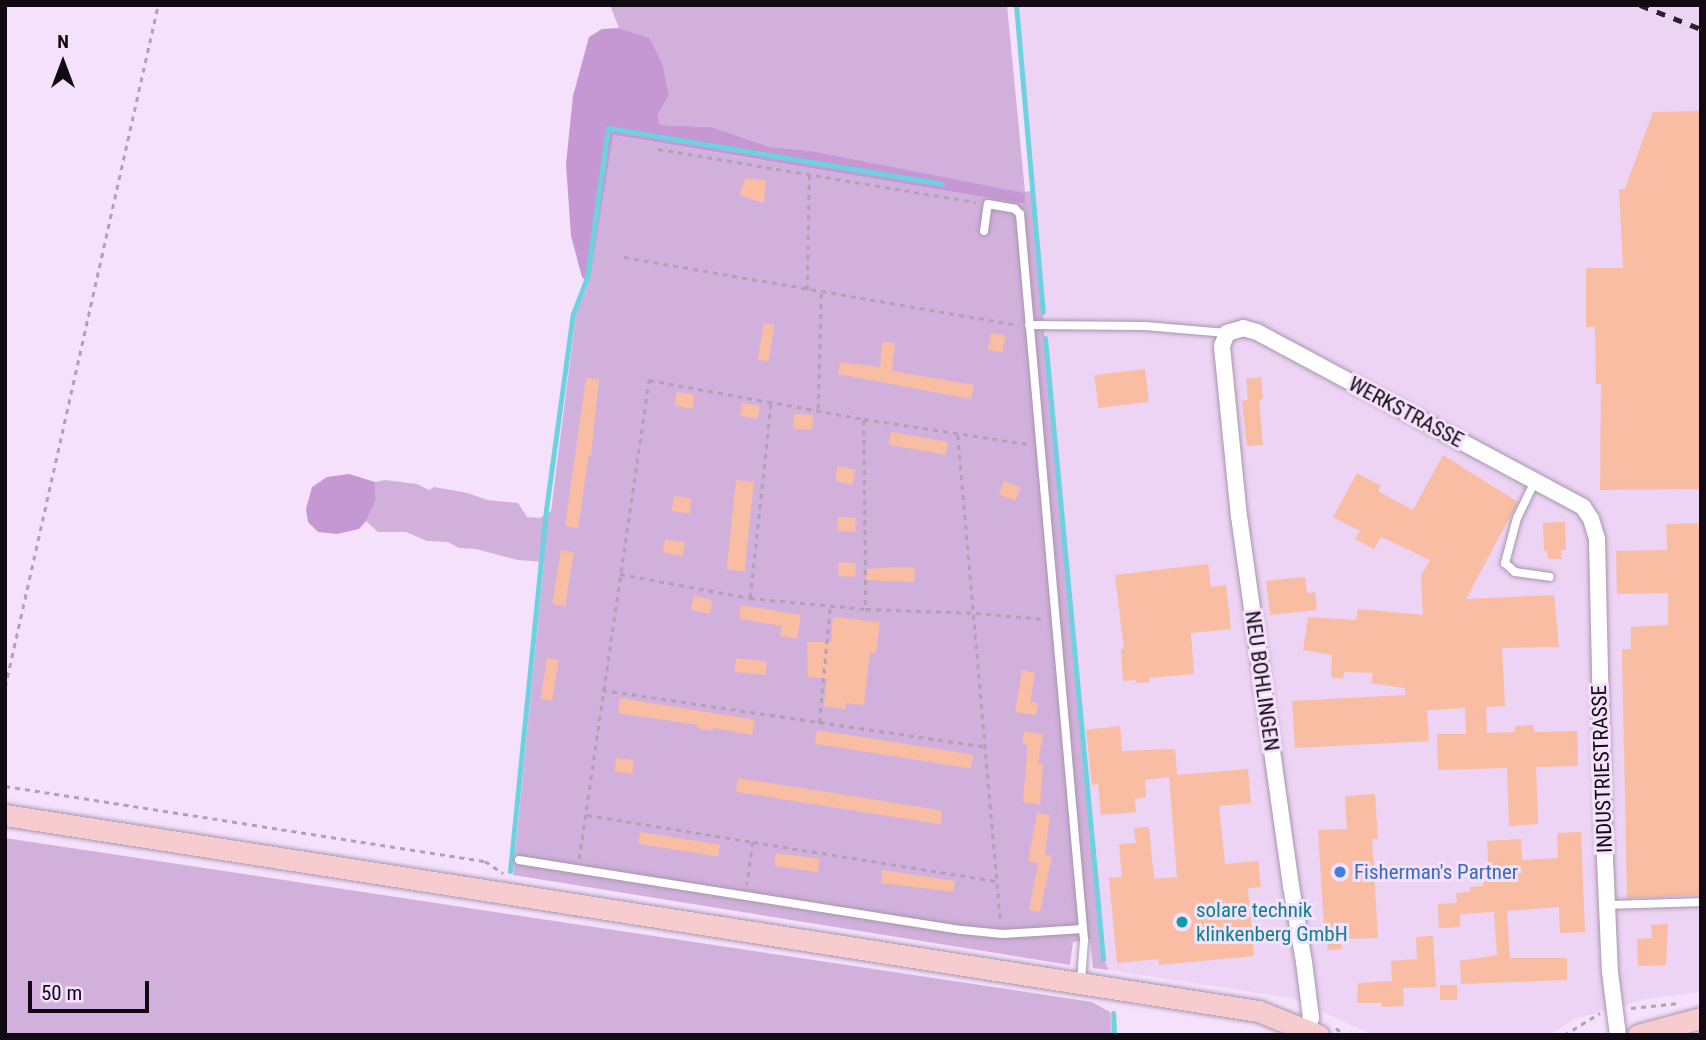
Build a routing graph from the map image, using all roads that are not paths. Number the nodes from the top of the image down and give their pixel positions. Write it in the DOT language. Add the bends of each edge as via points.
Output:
graph roads {
  1 [pos="984,231"];
  2 [pos="1029,325"];
  3 [pos="1227,334"];
  4 [pos="1535,481"];
  5 [pos="1583,507"];
  6 [pos="1550,578"];
  7 [pos="5,814"];
  8 [pos="519,860"];
  9 [pos="1701,902"];
  10 [pos="1607,905"];
  11 [pos="1083,929"];
  12 [pos="1081,984"];
  13 [pos="1701,1018"];
  14 [pos="1312,1031"];
  15 [pos="1618,1035"];
  16 [pos="1637,1035"];
  1 -- 2 [label="lane" via="988,204 1020,214"];
  2 -- 3 [label="lane" via="1144,326"];
  2 -- 11 [label="lane"];
  3 -- 4 [label="street, WERKSTRASSE" via="1243,328 1256,332"];
  3 -- 14 [label="street, NEU BOHLINGEN" via="1222,346 1239,517"];
  4 -- 5 [label="street, WERKSTRASSE"];
  4 -- 6 [label="lane" via="1517,518 1505,563 1515,572"];
  5 -- 10 [label="street, INDUSTRIESTRASSE" via="1597,539"];
  7 -- 12 [label="main road"];
  8 -- 11 [label="lane" via="1003,934"];
  9 -- 10 [label="lane"];
  10 -- 15 [label="street, INDUSTRIESTRASSE"];
  11 -- 12 [label="lane"];
  12 -- 14 [label="main road" via="1258,1011"];
  13 -- 16 [label="main road"];
}
